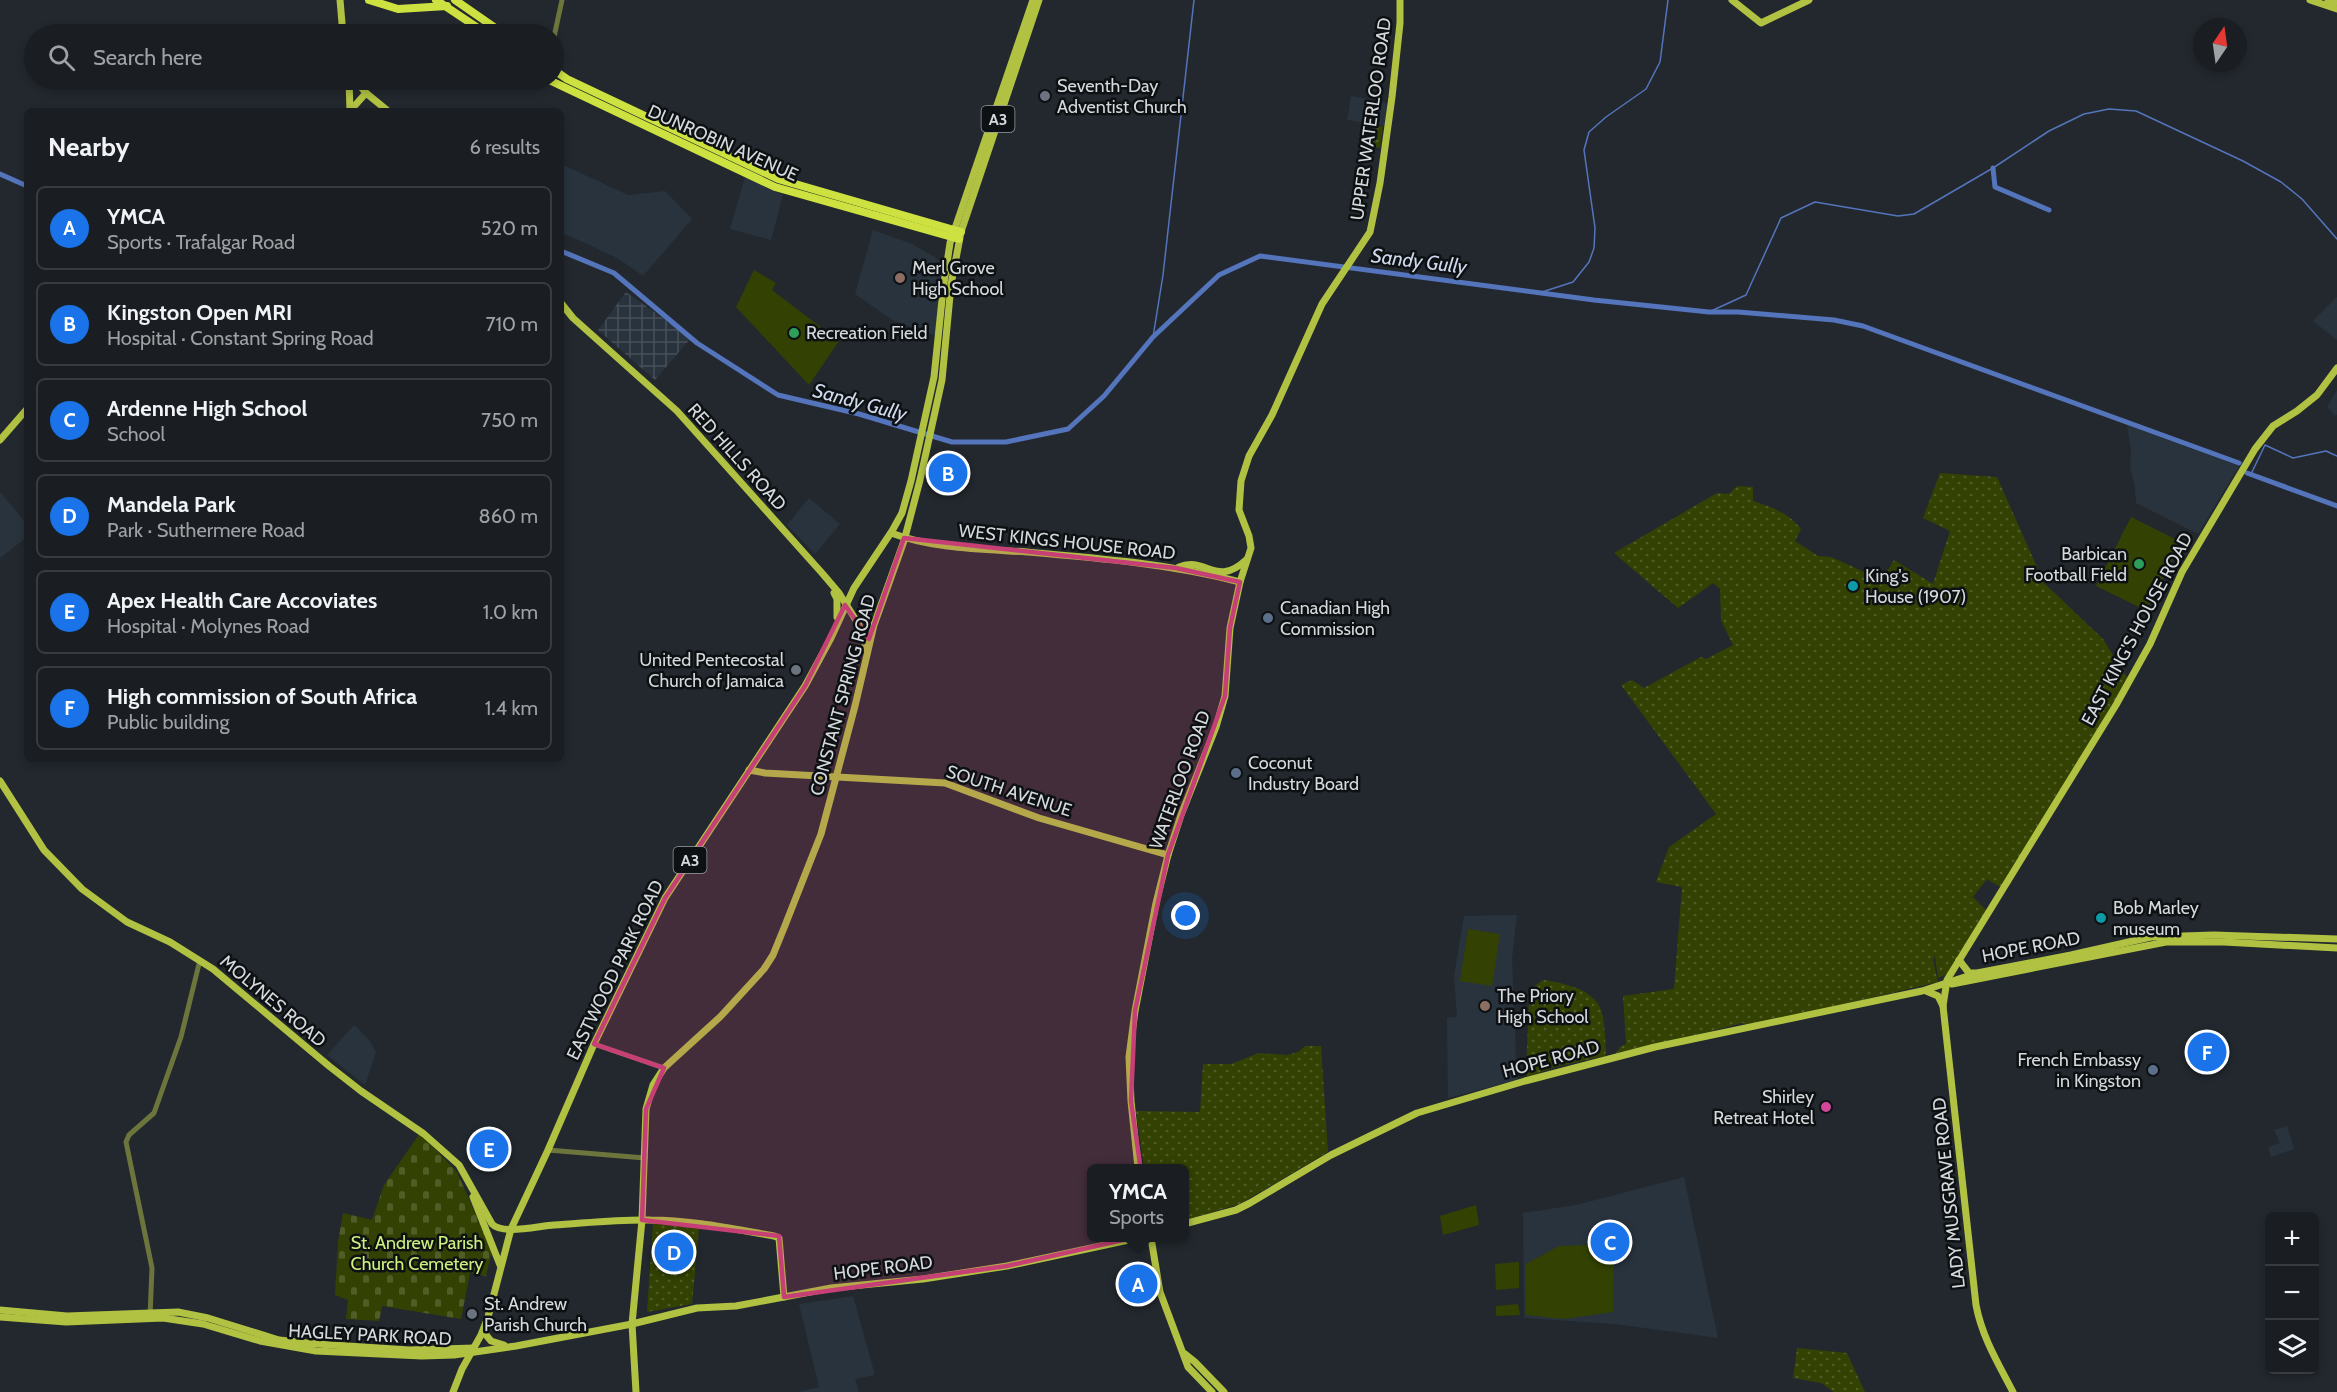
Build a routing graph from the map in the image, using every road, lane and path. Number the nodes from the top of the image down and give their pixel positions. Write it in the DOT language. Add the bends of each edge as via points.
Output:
graph roads {
  1 [pos="340,0"];
  2 [pos="369,0"];
  3 [pos="436,0"];
  4 [pos="455,0"];
  5 [pos="562,0"];
  6 [pos="1033,0"];
  7 [pos="1039,0"];
  8 [pos="1400,0"];
  9 [pos="1732,0"];
  10 [pos="1809,0"];
  11 [pos="2310,0"];
  12 [pos="2328,0"];
  13 [pos="2337,2"];
  14 [pos="447,6"];
  15 [pos="2337,9"];
  16 [pos="342,24"];
  17 [pos="473,24"];
  18 [pos="490,24"];
  19 [pos="557,24"];
  20 [pos="564,77"];
  21 [pos="564,87"];
  22 [pos="351,90"];
  23 [pos="353,90"];
  24 [pos="360,90"];
  25 [pos="363,95"];
  26 [pos="350,108"];
  27 [pos="352,108"];
  28 [pos="383,108"];
  29 [pos="956,234"];
  30 [pos="564,307"];
  31 [pos="2337,368"];
  32 [pos="1273,411"];
  33 [pos="24,412"];
  34 [pos="0,440"];
  35 [pos="922,444"];
  36 [pos="918,487"];
  37 [pos="891,533"];
  38 [pos="904,538"];
  39 [pos="930,544"];
  40 [pos="1247,560"];
  41 [pos="1176,568"];
  42 [pos="826,581"];
  43 [pos="1240,582"];
  44 [pos="854,588"];
  45 [pos="845,604"];
  46 [pos="832,636"];
  47 [pos="867,650"];
  48 [pos="749,770"];
  49 [pos="837,776"];
  50 [pos="0,781"];
  51 [pos="1168,855"];
  52 [pos="2337,939"];
  53 [pos="2337,948"];
  54 [pos="200,960"];
  55 [pos="1959,960"];
  56 [pos="1977,973"];
  57 [pos="1946,984"];
  58 [pos="1922,991"];
  59 [pos="1942,1006"];
  60 [pos="594,1044"];
  61 [pos="664,1068"];
  62 [pos="548,1150"];
  63 [pos="645,1158"];
  64 [pos="453,1160"];
  65 [pos="1138,1164"];
  66 [pos="642,1220"];
  67 [pos="1189,1223"];
  68 [pos="511,1229"];
  69 [pos="1119,1242"];
  70 [pos="1152,1242"];
  71 [pos="500,1266"];
  72 [pos="784,1297"];
  73 [pos="0,1310"];
  74 [pos="150,1315"];
  75 [pos="0,1317"];
  76 [pos="632,1324"];
  77 [pos="484,1326"];
  78 [pos="516,1346"];
  79 [pos="473,1350"];
  80 [pos="1185,1354"];
  81 [pos="1209,1391"];
  82 [pos="453,1392"];
  83 [pos="636,1392"];
  84 [pos="1224,1392"];
  85 [pos="2013,1392"];
  1 -- 16 [label="main road"];
  2 -- 14 [label="highway" via="398,9"];
  3 -- 14 [label="highway"];
  4 -- 18 [label="highway"];
  5 -- 19 [label="street"];
  6 -- 29 [label="main road, CONSTANT SPRING ROAD / A3"];
  7 -- 29 [label="main road, CONSTANT SPRING ROAD / A3"];
  8 -- 32 [label="main road, UPPER WATERLOO ROAD" via="1385,151 1370,232 1322,304"];
  9 -- 10 [label="main road" via="1761,23"];
  11 -- 15 [label="main road"];
  12 -- 13 [label="main road"];
  14 -- 17 [label="highway"];
  20 -- 29 [label="highway, DUNROBIN AVENUE" via="778,179"];
  21 -- 29 [label="highway, DUNROBIN AVENUE" via="775,188"];
  22 -- 26 [label="main road"];
  23 -- 25 [label="main road"];
  24 -- 25 [label="main road"];
  25 -- 27 [label="main road"];
  25 -- 28 [label="main road"];
  29 -- 35 [label="main road, CONSTANT SPRING ROAD / A3" via="942,290 937,360"];
  30 -- 42 [label="main road, RED HILLS ROAD" via="677,411"];
  31 -- 55 [label="main road, EAST KING'S HOUSE ROAD" via="2317,395 2273,426 2255,449 2182,572 2150,644 2116,705"];
  32 -- 40 [label="main road, WATERLOO ROAD" via="1249,456 1241,481 1239,510 1251,542"];
  33 -- 34 [label="main road"];
  35 -- 36 [label="main road, CONSTANT SPRING ROAD / A3"];
  35 -- 37 [label="main road, CONSTANT SPRING ROAD / A3" via="907,497"];
  36 -- 38 [label="main road, CONSTANT SPRING ROAD / A3"];
  36 -- 39 [label="main road" via="910,533"];
  37 -- 38 [label="main road, WEST KINGS HOUSE ROAD"];
  37 -- 44 [label="main road, EASTWOOD PARK ROAD / A3"];
  38 -- 39 [label="main road, WEST KINGS HOUSE ROAD"];
  38 -- 47 [label="main road, CONSTANT SPRING ROAD / A3"];
  39 -- 41 [label="main road, WEST KINGS HOUSE ROAD"];
  40 -- 41 [label="main road" via="1227,573 1188,564"];
  40 -- 43 [label="main road, WATERLOO ROAD"];
  41 -- 43 [label="main road, WEST KINGS HOUSE ROAD"];
  42 -- 44 [label="main road" via="845,591"];
  42 -- 45 [label="main road, RED HILLS ROAD"];
  42 -- 46 [label="main road" via="837,599"];
  43 -- 51 [label="main road, WATERLOO ROAD" via="1230,628 1223,703"];
  44 -- 45 [label="main road, EASTWOOD PARK ROAD / A3"];
  45 -- 46 [label="main road, EASTWOOD PARK ROAD / A3"];
  45 -- 47 [label="main road, RED HILLS ROAD" via="859,625"];
  46 -- 48 [label="main road, EASTWOOD PARK ROAD / A3" via="800,694"];
  47 -- 49 [label="main road, CONSTANT SPRING ROAD / A3"];
  48 -- 49 [label="main road, SOUTH AVENUE"];
  48 -- 60 [label="main road, EASTWOOD PARK ROAD / A3" via="665,898"];
  49 -- 51 [label="main road, SOUTH AVENUE" via="945,783 1039,818"];
  49 -- 61 [label="main road, CONSTANT SPRING ROAD / A3" via="821,834 773,955 720,1017"];
  50 -- 54 [label="main road, MOLYNES ROAD" via="44,850 82,889 127,922"];
  51 -- 65 [label="main road, WATERLOO ROAD" via="1129,1057"];
  52 -- 56 [label="main road, HOPE ROAD" via="2160,936"];
  53 -- 57 [label="main road, HOPE ROAD" via="2166,942"];
  54 -- 64 [label="main road, MOLYNES ROAD" via="337,1073 412,1124"];
  54 -- 74 [label="street" via="181,1037 154,1113 126,1142 152,1262"];
  55 -- 56 [label="main road" via="1969,973"];
  55 -- 57 [label="main road, EAST KING'S HOUSE ROAD"];
  56 -- 57 [label="main road, HOPE ROAD"];
  57 -- 58 [label="main road, HOPE ROAD"];
  57 -- 59 [label="main road, LADY MUSGRAVE ROAD"];
  58 -- 59 [label="main road" via="1938,996"];
  58 -- 67 [label="main road, HOPE ROAD" via="1655,1047 1417,1113 1331,1155 1236,1210"];
  59 -- 85 [label="main road, LADY MUSGRAVE ROAD" via="1980,1324"];
  60 -- 61 [label="street"];
  60 -- 62 [label="main road, EASTWOOD PARK ROAD / A3"];
  61 -- 63 [label="main road, CONSTANT SPRING ROAD / A3" via="653,1085 646,1109"];
  62 -- 63 [label="street"];
  62 -- 68 [label="main road, EASTWOOD PARK ROAD / A3"];
  63 -- 66 [label="main road, CONSTANT SPRING ROAD / A3"];
  64 -- 68 [label="main road" via="494,1227"];
  64 -- 71 [label="main road, MOLYNES ROAD" via="475,1201"];
  66 -- 68 [label="main road"];
  66 -- 72 [label="main road" via="712,1225 779,1238"];
  66 -- 76 [label="main road, CONSTANT SPRING ROAD / A3"];
  68 -- 71 [label="main road, EASTWOOD PARK ROAD / A3"];
  69 -- 72 [label="main road, HOPE ROAD" via="1007,1266"];
  70 -- 80 [label="main road" via="1160,1292"];
  71 -- 77 [label="main road, EASTWOOD PARK ROAD / A3"];
  72 -- 76 [label="main road, HOPE ROAD" via="697,1308"];
  73 -- 74 [label="main road, HAGLEY PARK ROAD" via="67,1316"];
  74 -- 75 [label="main road, HAGLEY PARK ROAD" via="66,1322"];
  74 -- 79 [label="main road, HAGLEY PARK ROAD" via="316,1351 422,1356"];
  76 -- 78 [label="main road, HAGLEY PARK ROAD"];
  76 -- 83 [label="main road, CONSTANT SPRING ROAD"];
  77 -- 78 [label="main road" via="491,1341"];
  77 -- 79 [label="main road, EASTWOOD PARK ROAD / A3"];
  78 -- 79 [label="main road, HAGLEY PARK ROAD"];
  79 -- 82 [label="main road, EASTWOOD PARK ROAD"];
  80 -- 81 [label="main road" via="1188,1367"];
  80 -- 84 [label="main road"];
}
